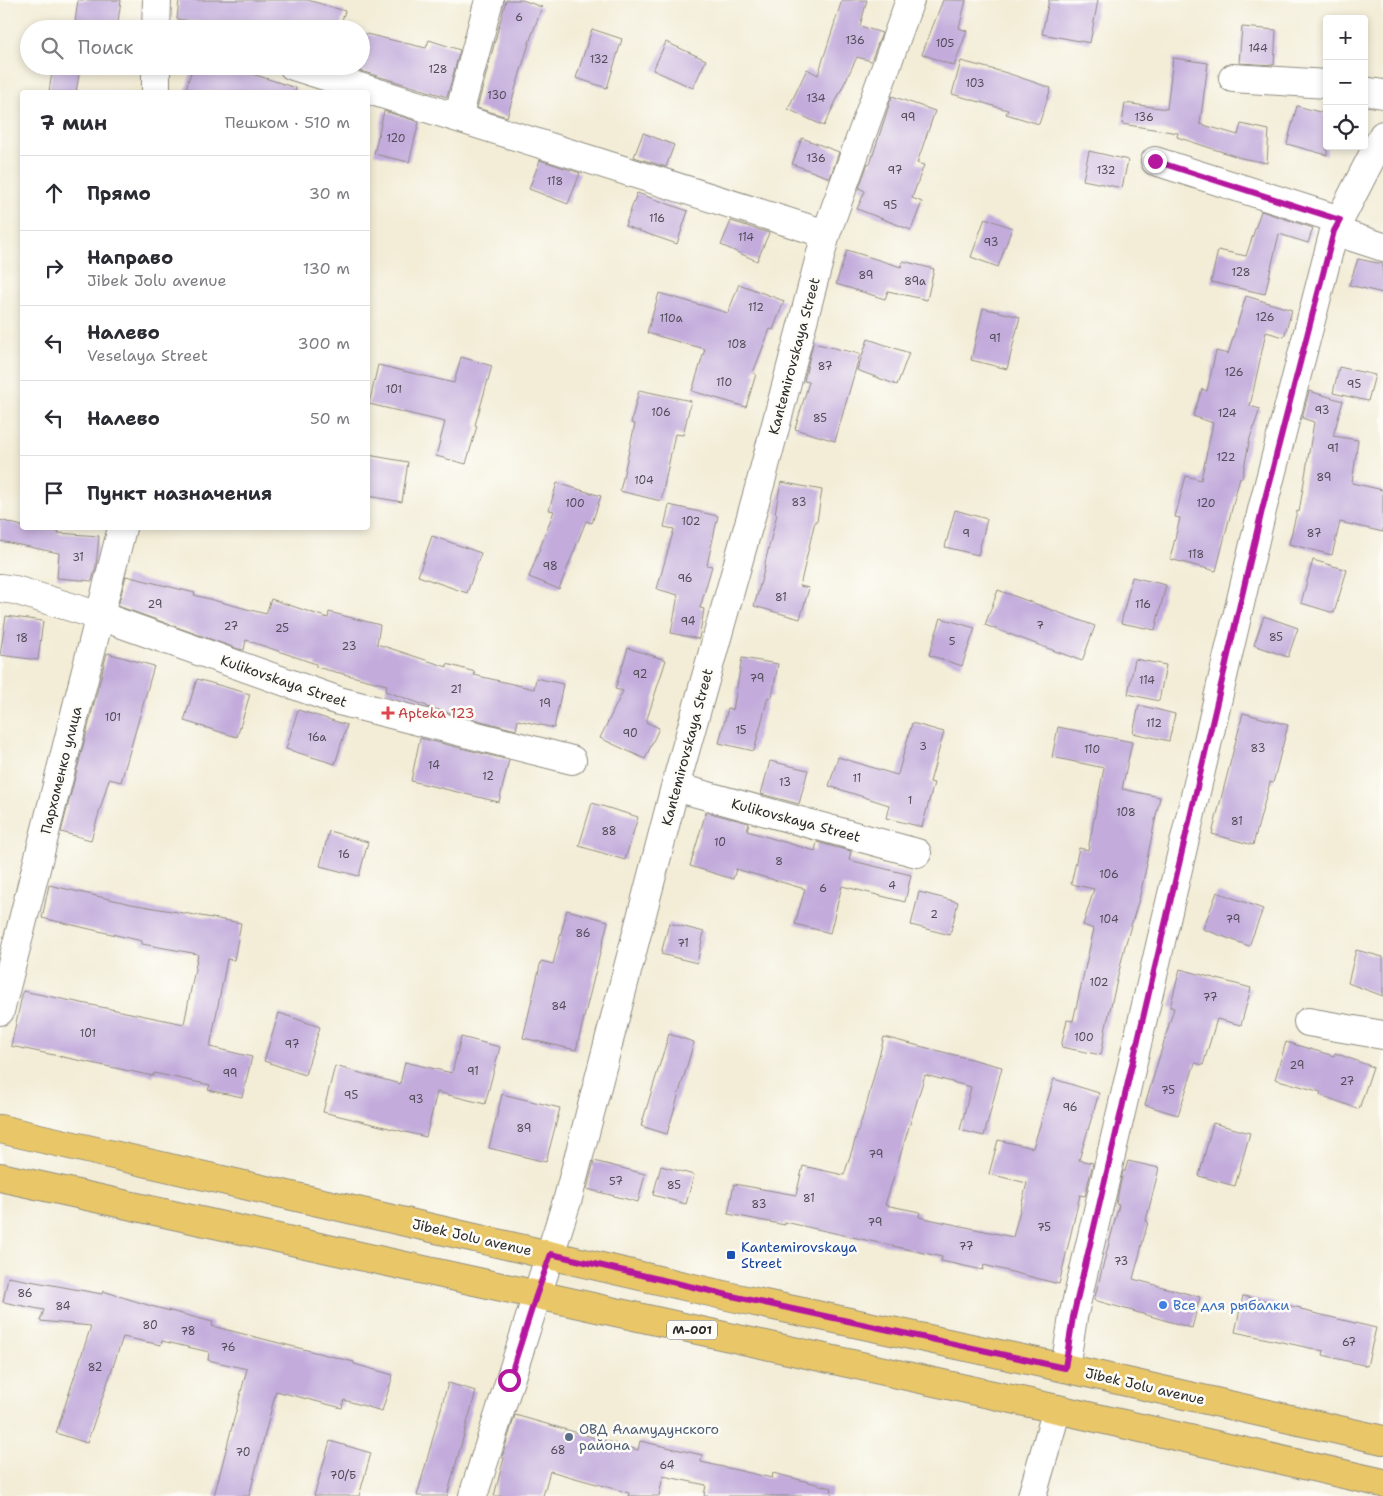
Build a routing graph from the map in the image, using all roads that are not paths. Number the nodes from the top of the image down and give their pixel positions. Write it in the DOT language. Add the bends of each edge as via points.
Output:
graph roads {
  1 [pos="157,0"];
  2 [pos="489,0"];
  3 [pos="910,0"];
  4 [pos="156,20"];
  5 [pos="156,75"];
  6 [pos="322,75"];
  7 [pos="1233,78"];
  8 [pos="1323,84"];
  9 [pos="156,90"];
  10 [pos="369,90"];
  11 [pos="370,90"];
  12 [pos="1368,92"];
  13 [pos="1383,94"];
  14 [pos="458,118"];
  15 [pos="1383,135"];
  16 [pos="1155,161"];
  17 [pos="1337,226"];
  18 [pos="826,234"];
  19 [pos="1383,247"];
  20 [pos="122,530"];
  21 [pos="0,588"];
  22 [pos="100,616"];
  23 [pos="572,760"];
  24 [pos="675,787"];
  25 [pos="917,853"];
  26 [pos="0,1012"];
  27 [pos="1308,1022"];
  28 [pos="1383,1035"];
  29 [pos="0,1129"];
  30 [pos="0,1177"];
  31 [pos="551,1254"];
  32 [pos="536,1296"];
  33 [pos="1065,1368"];
  34 [pos="1057,1409"];
  35 [pos="1383,1440"];
  36 [pos="1383,1483"];
  37 [pos="473,1496"];
  38 [pos="1032,1496"];
  1 -- 4 [label="street"];
  2 -- 14 [label="street"];
  3 -- 18 [label="street, Kantemirovskaya Street"];
  5 -- 9 [label="street"];
  6 -- 10 [label="street"];
  7 -- 8 [label="street"];
  11 -- 14 [label="street"];
  12 -- 13 [label="street"];
  14 -- 18 [label="street"];
  15 -- 17 [label="street"];
  16 -- 17 [label="street"];
  17 -- 19 [label="street"];
  17 -- 33 [label="street" via="1260,520 1073,1317"];
  18 -- 24 [label="street, Kantemirovskaya Street"];
  20 -- 22 [label="street, Пархоменко улица"];
  21 -- 22 [label="street, Kulikovskaya Street"];
  22 -- 23 [label="street, Kulikovskaya Street" via="339,701"];
  22 -- 26 [label="street, Пархоменко улица"];
  24 -- 25 [label="street, Kulikovskaya Street"];
  24 -- 31 [label="street, Kantemirovskaya Street"];
  27 -- 28 [label="street"];
  29 -- 31 [label="main road, Jibek Jolu avenue"];
  30 -- 32 [label="main road, М-001"];
  31 -- 32 [label="street, Kantemirovskaya Street"];
  31 -- 33 [label="main road, Jibek Jolu avenue"];
  32 -- 34 [label="main road, М-001"];
  32 -- 37 [label="street, Kantemirovskaya Street"];
  33 -- 35 [label="main road, Jibek Jolu avenue"];
  34 -- 36 [label="main road, М-001"];
  34 -- 38 [label="street"];
}
